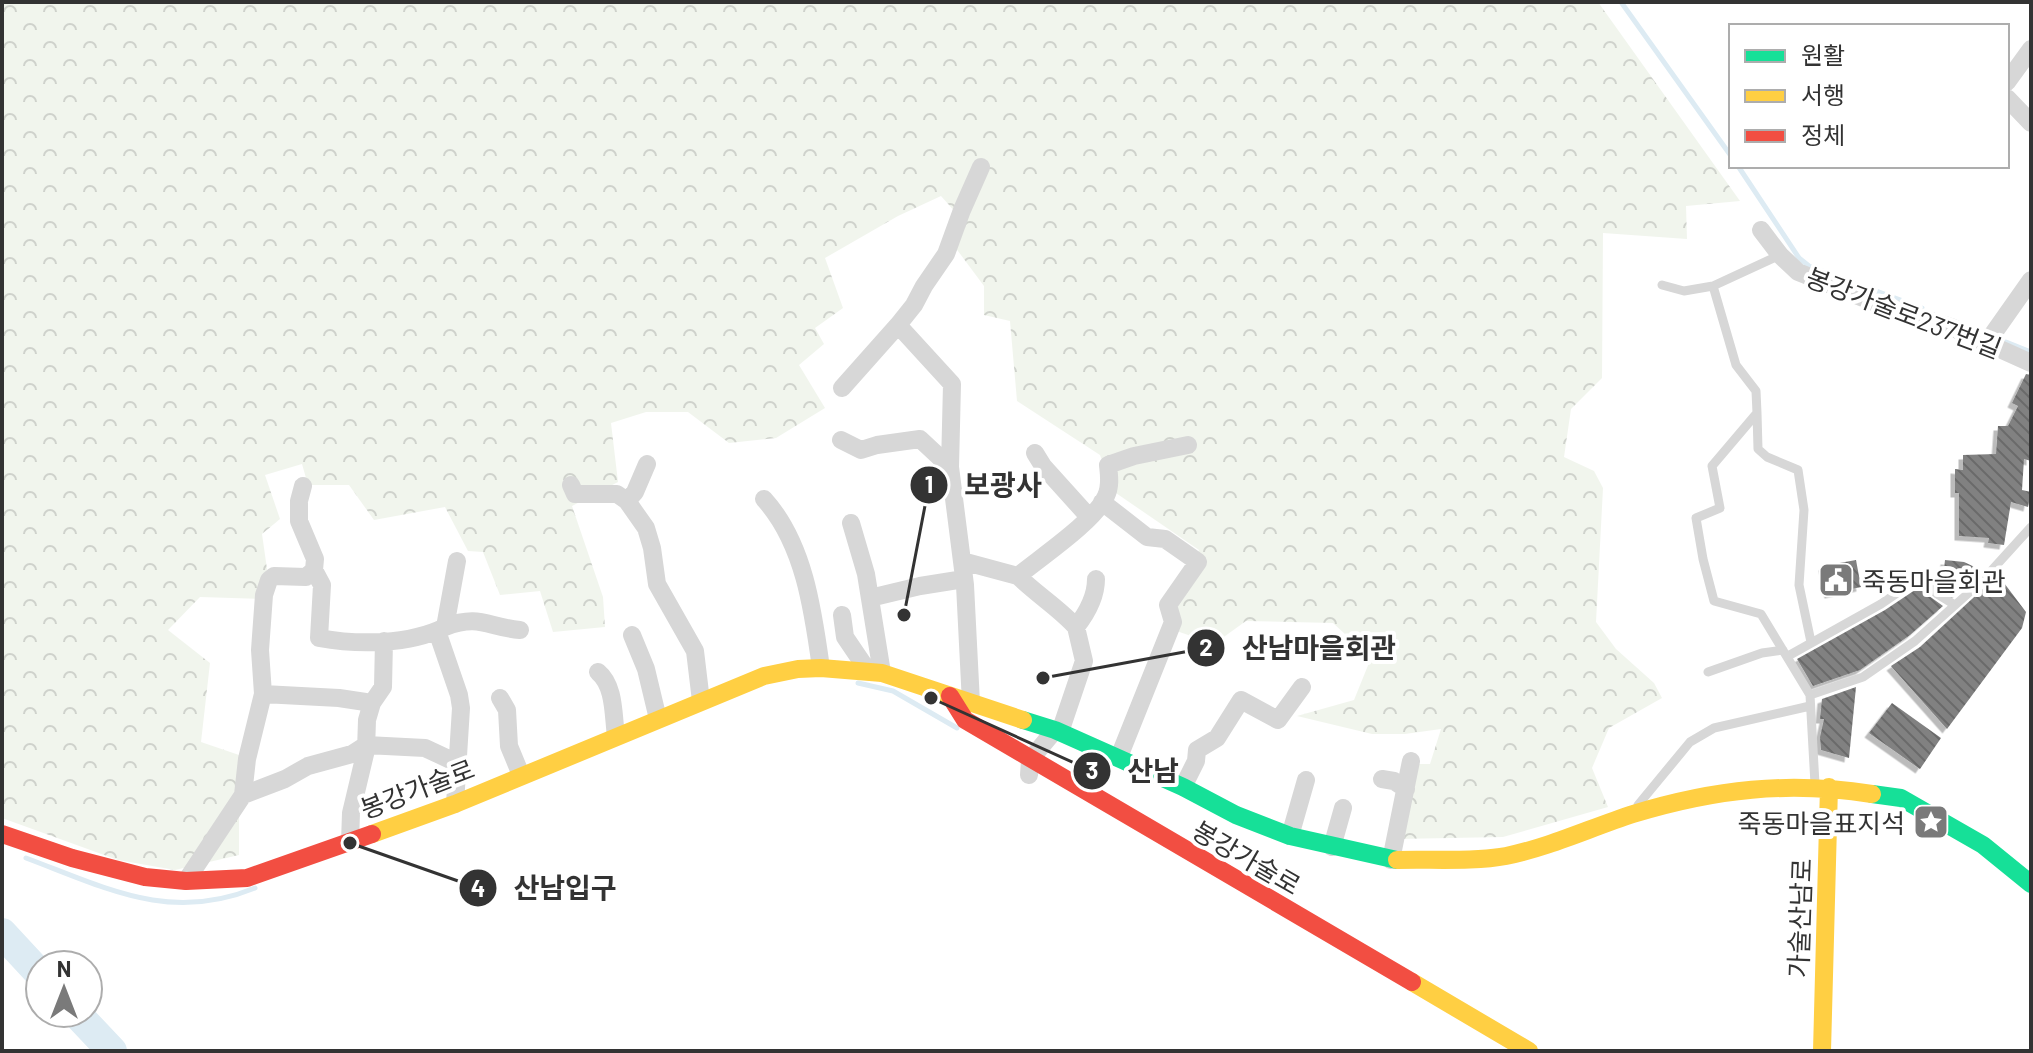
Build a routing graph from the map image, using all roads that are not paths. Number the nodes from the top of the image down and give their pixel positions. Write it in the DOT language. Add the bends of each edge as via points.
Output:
graph roads {
  1 [pos="2031,49"];
  2 [pos="2009,79"];
  3 [pos="2009,100"];
  4 [pos="2031,123"];
  5 [pos="981,167"];
  6 [pos="1761,230"];
  7 [pos="1780,255"];
  8 [pos="2031,280"];
  9 [pos="1662,285"];
  10 [pos="1713,286"];
  11 [pos="898,325"];
  12 [pos="1988,341"];
  13 [pos="2031,363"];
  14 [pos="842,388"];
  15 [pos="1757,413"];
  16 [pos="841,440"];
  17 [pos="1188,445"];
  18 [pos="1035,453"];
  19 [pos="647,464"];
  20 [pos="950,467"];
  21 [pos="571,485"];
  22 [pos="303,486"];
  23 [pos="764,499"];
  24 [pos="1104,500"];
  25 [pos="627,501"];
  26 [pos="1089,517"];
  27 [pos="851,523"];
  28 [pos="2031,527"];
  29 [pos="457,561"];
  30 [pos="314,570"];
  31 [pos="963,570"];
  32 [pos="1018,576"];
  33 [pos="1096,579"];
  34 [pos="870,598"];
  35 [pos="1955,605"];
  36 [pos="842,615"];
  37 [pos="1076,627"];
  38 [pos="441,629"];
  39 [pos="520,630"];
  40 [pos="632,635"];
  41 [pos="384,641"];
  42 [pos="1811,642"];
  43 [pos="1786,653"];
  44 [pos="821,668"];
  45 [pos="598,672"];
  46 [pos="875,672"];
  47 [pos="1708,672"];
  48 [pos="1302,687"];
  49 [pos="263,694"];
  50 [pos="950,696"];
  51 [pos="500,698"];
  52 [pos="1810,700"];
  53 [pos="701,701"];
  54 [pos="372,703"];
  55 [pos="971,703"];
  56 [pos="658,719"];
  57 [pos="1057,731"];
  58 [pos="616,736"];
  59 [pos="366,745"];
  60 [pos="1119,757"];
  61 [pos="1411,761"];
  62 [pos="457,763"];
  63 [pos="1030,766"];
  64 [pos="521,775"];
  65 [pos="1382,779"];
  66 [pos="1306,780"];
  67 [pos="1183,787"];
  68 [pos="1822,787"];
  69 [pos="1406,789"];
  70 [pos="243,795"];
  71 [pos="455,804"];
  72 [pos="1343,808"];
  73 [pos="1631,815"];
  74 [pos="2,834"];
  75 [pos="1290,836"];
  76 [pos="350,842"];
  77 [pos="1332,847"];
  78 [pos="1391,860"];
  79 [pos="186,881"];
  80 [pos="2031,884"];
  81 [pos="1529,1051"];
  82 [pos="1822,1051"];
  1 -- 2 [label="street"];
  3 -- 4 [label="street"];
  5 -- 11 [label="street" via="946,254"];
  6 -- 7 [label="street, 봉강가술로237번길"];
  7 -- 10 [label="lane, 봉강가술로237번길"];
  7 -- 12 [label="street, 봉강가술로237번길" via="1798,272"];
  8 -- 12 [label="street"];
  9 -- 10 [label="lane" via="1684,291"];
  10 -- 15 [label="lane" via="1736,365 1756,391"];
  11 -- 14 [label="street"];
  11 -- 20 [label="street" via="952,384"];
  12 -- 13 [label="street, 봉강가술로237번길"];
  15 -- 42 [label="lane" via="1758,449 1798,470 1804,510 1799,585"];
  15 -- 43 [label="lane" via="1712,466 1720,508 1696,518 1714,601 1761,614"];
  16 -- 20 [label="street" via="861,450 920,439"];
  17 -- 24 [label="street" via="1108,465 1110,486"];
  18 -- 26 [label="street"];
  19 -- 25 [label="street"];
  20 -- 31 [label="street"];
  21 -- 25 [label="street" via="575,494 617,494"];
  22 -- 30 [label="street" via="299,521 315,559"];
  23 -- 44 [label="street" via="781,517 806,583"];
  24 -- 26 [label="street"];
  24 -- 60 [label="street" via="1147,537 1165,539 1198,562 1168,605 1173,622"];
  25 -- 53 [label="street" via="646,528 652,548 649,582 695,651"];
  26 -- 32 [label="street"];
  27 -- 34 [label="street"];
  28 -- 35 [label="lane"];
  29 -- 38 [label="street"];
  30 -- 41 [label="street" via="322,585 319,638"];
  30 -- 49 [label="street" via="306,577 269,580 260,650"];
  31 -- 32 [label="street"];
  31 -- 34 [label="street"];
  31 -- 55 [label="street"];
  32 -- 37 [label="street"];
  33 -- 37 [label="street" via="1087,612"];
  34 -- 46 [label="street"];
  35 -- 42 [label="lane" via="1919,578"];
  35 -- 52 [label="lane" via="1863,677"];
  36 -- 46 [label="street" via="845,637"];
  37 -- 57 [label="street" via="1084,661"];
  38 -- 39 [label="street" via="457,622 485,621"];
  38 -- 41 [label="street"];
  38 -- 62 [label="street" via="459,695"];
  40 -- 56 [label="street"];
  41 -- 54 [label="street" via="383,687"];
  42 -- 43 [label="lane"];
  43 -- 47 [label="lane" via="1762,653"];
  43 -- 52 [label="lane"];
  44 -- 46 [label="street, 봉강가술로"];
  44 -- 53 [label="street, 봉강가술로" via="764,676"];
  45 -- 58 [label="street" via="610,689"];
  46 -- 50 [label="street, 봉강가술로"];
  48 -- 67 [label="street, 봉강가술로" via="1278,720 1241,700 1217,738 1197,750"];
  49 -- 54 [label="street"];
  49 -- 70 [label="street"];
  50 -- 55 [label="street, 봉강가술로"];
  50 -- 63 [label="street, 봉강가술로" via="965,720"];
  51 -- 64 [label="street"];
  52 -- 68 [label="lane"];
  52 -- 73 [label="lane" via="1714,728 1690,742"];
  53 -- 56 [label="street, 봉강가술로"];
  54 -- 59 [label="street"];
  55 -- 57 [label="street, 봉강가술로"];
  56 -- 58 [label="street, 봉강가술로"];
  57 -- 60 [label="street, 봉강가술로"];
  57 -- 63 [label="street"];
  58 -- 64 [label="street, 봉강가술로"];
  59 -- 62 [label="street" via="425,748"];
  59 -- 70 [label="street"];
  59 -- 76 [label="street"];
  60 -- 67 [label="street, 봉강가술로"];
  61 -- 69 [label="street"];
  62 -- 71 [label="street"];
  63 -- 81 [label="street, 봉강가술로"];
  64 -- 71 [label="street, 봉강가술로"];
  65 -- 69 [label="street"];
  66 -- 75 [label="street"];
  67 -- 75 [label="street, 봉강가술로"];
  68 -- 73 [label="street, 봉강가술로" via="1706,794"];
  68 -- 80 [label="street, 봉강가술로" via="1901,798 1983,845"];
  68 -- 82 [label="street, 가술산남로"];
  69 -- 78 [label="street"];
  70 -- 79 [label="street"];
  71 -- 76 [label="street, 봉강가술로"];
  72 -- 77 [label="street"];
  73 -- 78 [label="street, 봉강가술로" via="1503,857"];
  74 -- 79 [label="street, 봉강가술로" via="117,871"];
  75 -- 77 [label="street, 봉강가술로"];
  76 -- 79 [label="street, 봉강가술로" via="247,878"];
  77 -- 78 [label="street, 봉강가술로"];
}
